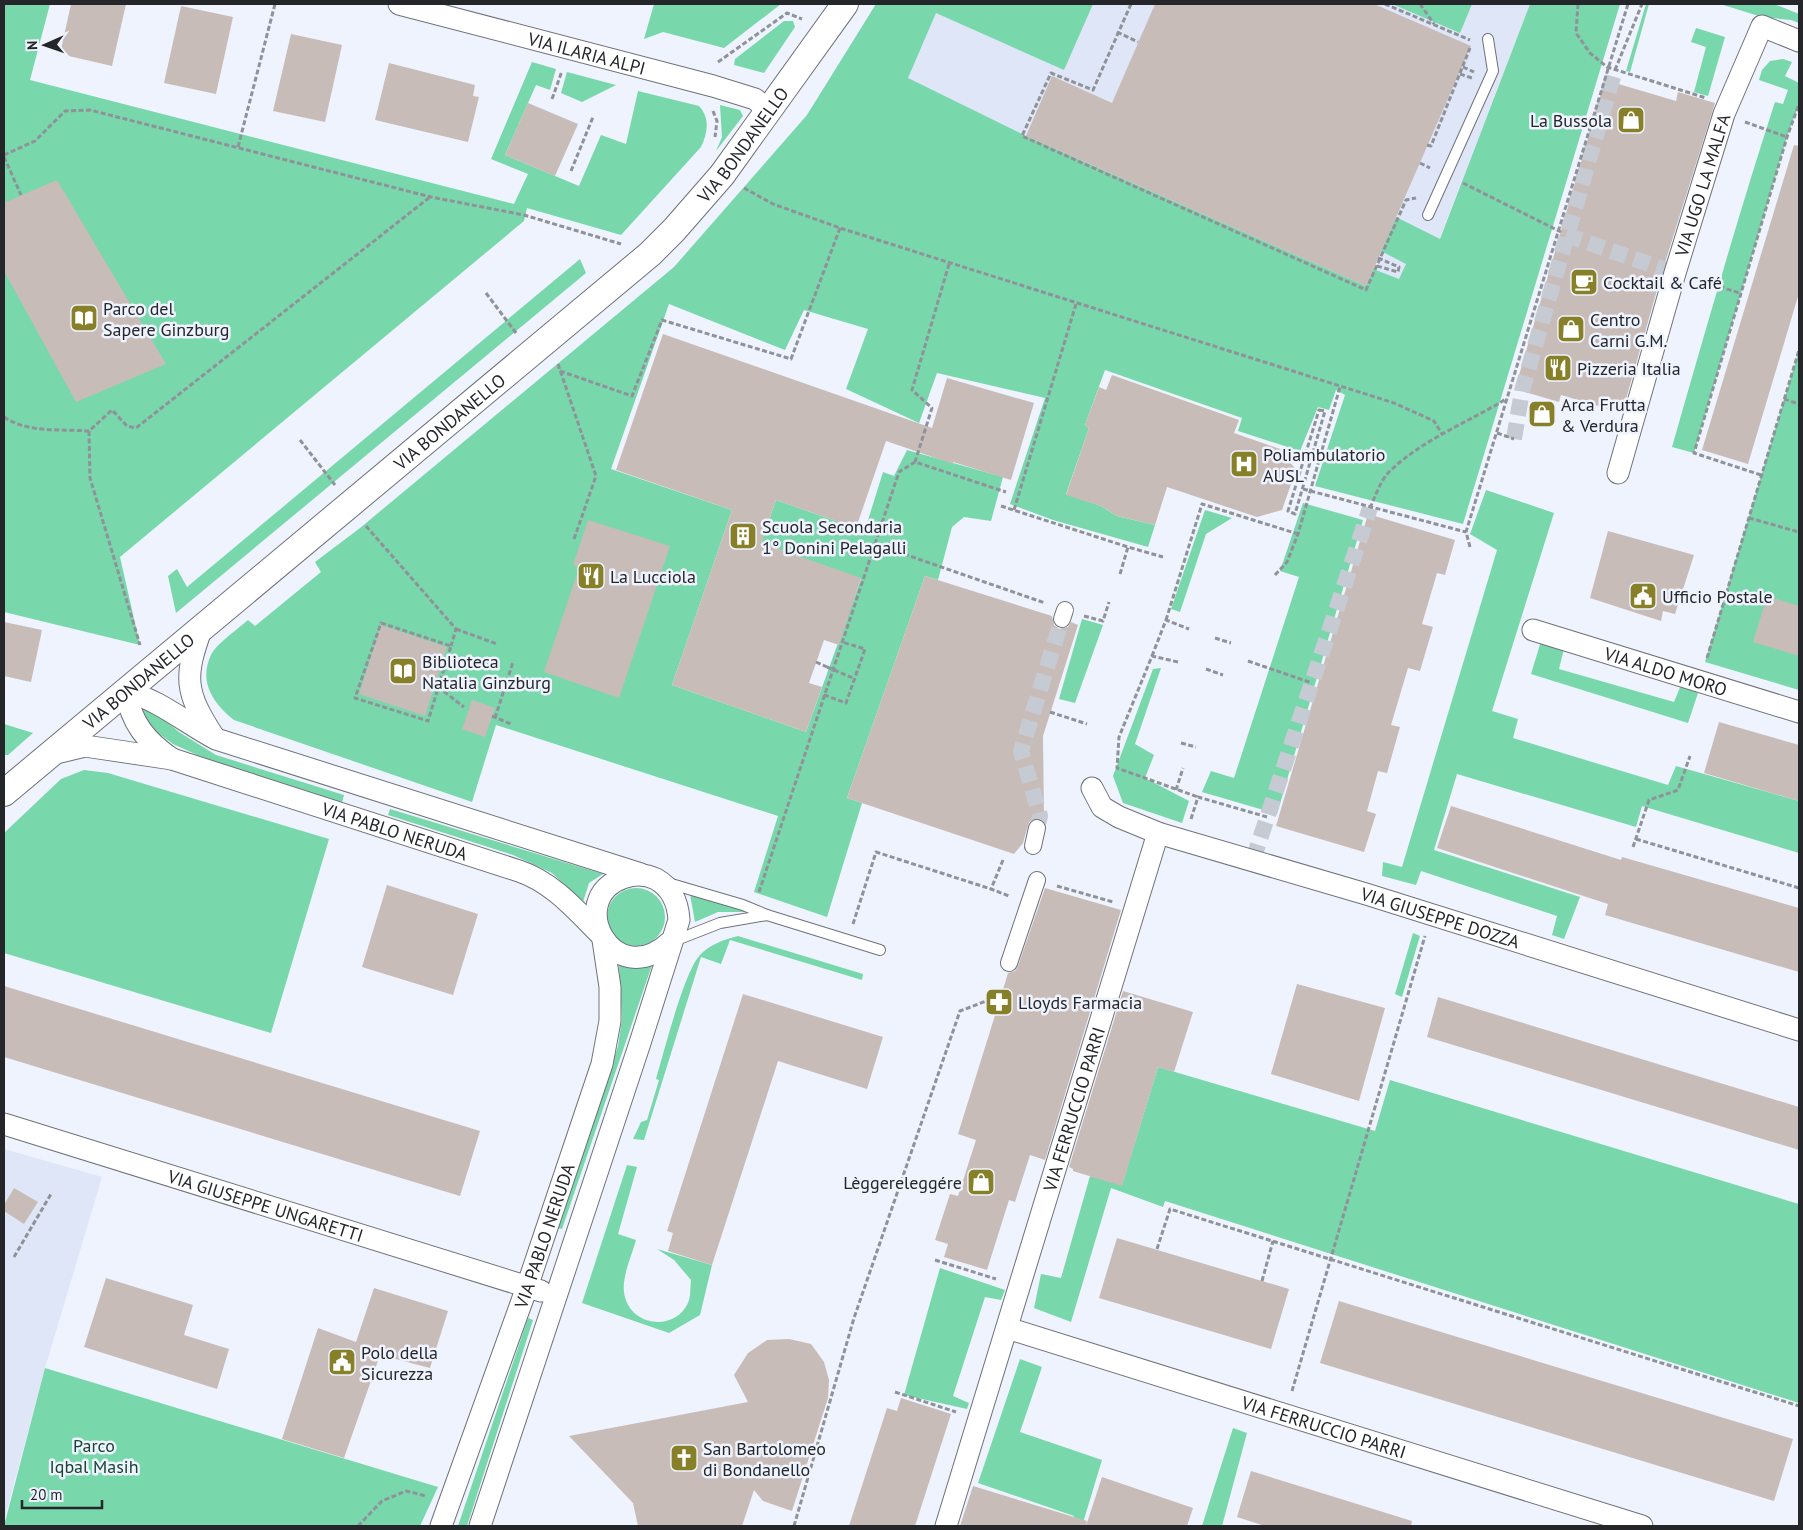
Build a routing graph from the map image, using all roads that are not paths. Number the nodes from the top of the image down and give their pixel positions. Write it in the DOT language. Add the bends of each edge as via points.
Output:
graph roads {
  1 [pos="399,4"];
  2 [pos="845,4"];
  3 [pos="1488,38"];
  4 [pos="1799,41"];
  5 [pos="769,111"];
  6 [pos="1428,215"];
  7 [pos="1618,473"];
  8 [pos="202,627"];
  9 [pos="1533,630"];
  10 [pos="126,691"];
  11 [pos="1799,712"];
  12 [pos="216,739"];
  13 [pos="48,756"];
  14 [pos="172,759"];
  15 [pos="366,787"];
  16 [pos="1092,788"];
  17 [pos="4,793"];
  18 [pos="356,819"];
  19 [pos="1037,828"];
  20 [pos="1158,833"];
  21 [pos="1033,846"];
  22 [pos="650,877"];
  23 [pos="1038,880"];
  24 [pos="766,915"];
  25 [pos="602,937"];
  26 [pos="670,942"];
  27 [pos="880,950"];
  28 [pos="1009,963"];
  29 [pos="1799,1030"];
  30 [pos="4,1124"];
  31 [pos="527,1287"];
  32 [pos="556,1296"];
  33 [pos="1007,1328"];
  34 [pos="441,1526"];
  35 [pos="480,1526"];
  36 [pos="946,1526"];
  37 [pos="1642,1526"];
  1 -- 5 [label="street, VIA ILARIA ALPI" via="713,86 755,99"];
  2 -- 5 [label="street, VIA BONDANELLO"];
  3 -- 6 [label="lane" via="1494,71"];
  4 -- 7 [label="street, VIA UGO LA MALFA" via="1762,26 1724,114"];
  5 -- 8 [label="street, VIA BONDANELLO" via="722,175 650,254"];
  8 -- 10 [label="street, VIA BONDANELLO"];
  8 -- 12 [label="street" via="190,660 188,685 197,710"];
  9 -- 11 [label="street, VIA ALDO MORO"];
  10 -- 12 [label="street, VIA PABLO NERUDA" via="154,700 192,727"];
  10 -- 13 [label="street, VIA BONDANELLO"];
  10 -- 14 [label="street, VIA PABLO NERUDA" via="129,710 137,727 147,740"];
  12 -- 15 [label="street, VIA PABLO NERUDA"];
  13 -- 14 [label="street, VIA PABLO NERUDA" via="85,746"];
  13 -- 17 [label="street, VIA BONDANELLO"];
  14 -- 18 [label="street, VIA PABLO NERUDA"];
  15 -- 18 [label="street"];
  15 -- 22 [label="street, VIA PABLO NERUDA"];
  16 -- 20 [label="street, VIA GIUSEPPE DOZZA" via="1102,807"];
  18 -- 25 [label="street, VIA PABLO NERUDA" via="533,876 556,892"];
  19 -- 21 [label="street"];
  20 -- 29 [label="street, VIA GIUSEPPE DOZZA" via="1366,894"];
  20 -- 33 [label="street, VIA FERRUCCIO PARRI"];
  22 -- 24 [label="lane"];
  22 -- 25 [label="street" via="630,875 608,887 597,909"];
  22 -- 26 [label="street" via="675,897 678,908 676,932"];
  23 -- 28 [label="street"];
  24 -- 26 [label="lane" via="720,923"];
  24 -- 27 [label="lane"];
  25 -- 26 [label="street" via="612,950 637,958 661,951"];
  25 -- 31 [label="street, VIA PABLO NERUDA" via="610,987 607,1046"];
  26 -- 32 [label="street, VIA PABLO NERUDA"];
  30 -- 31 [label="street, VIA GIUSEPPE UNGARETTI"];
  31 -- 32 [label="street, VIA GIUSEPPE UNGARETTI"];
  31 -- 34 [label="street, VIA PABLO NERUDA"];
  32 -- 35 [label="street, VIA PABLO NERUDA"];
  33 -- 36 [label="street, VIA FERRUCCIO PARRI"];
  33 -- 37 [label="street, VIA FERRUCCIO PARRI"];
}
